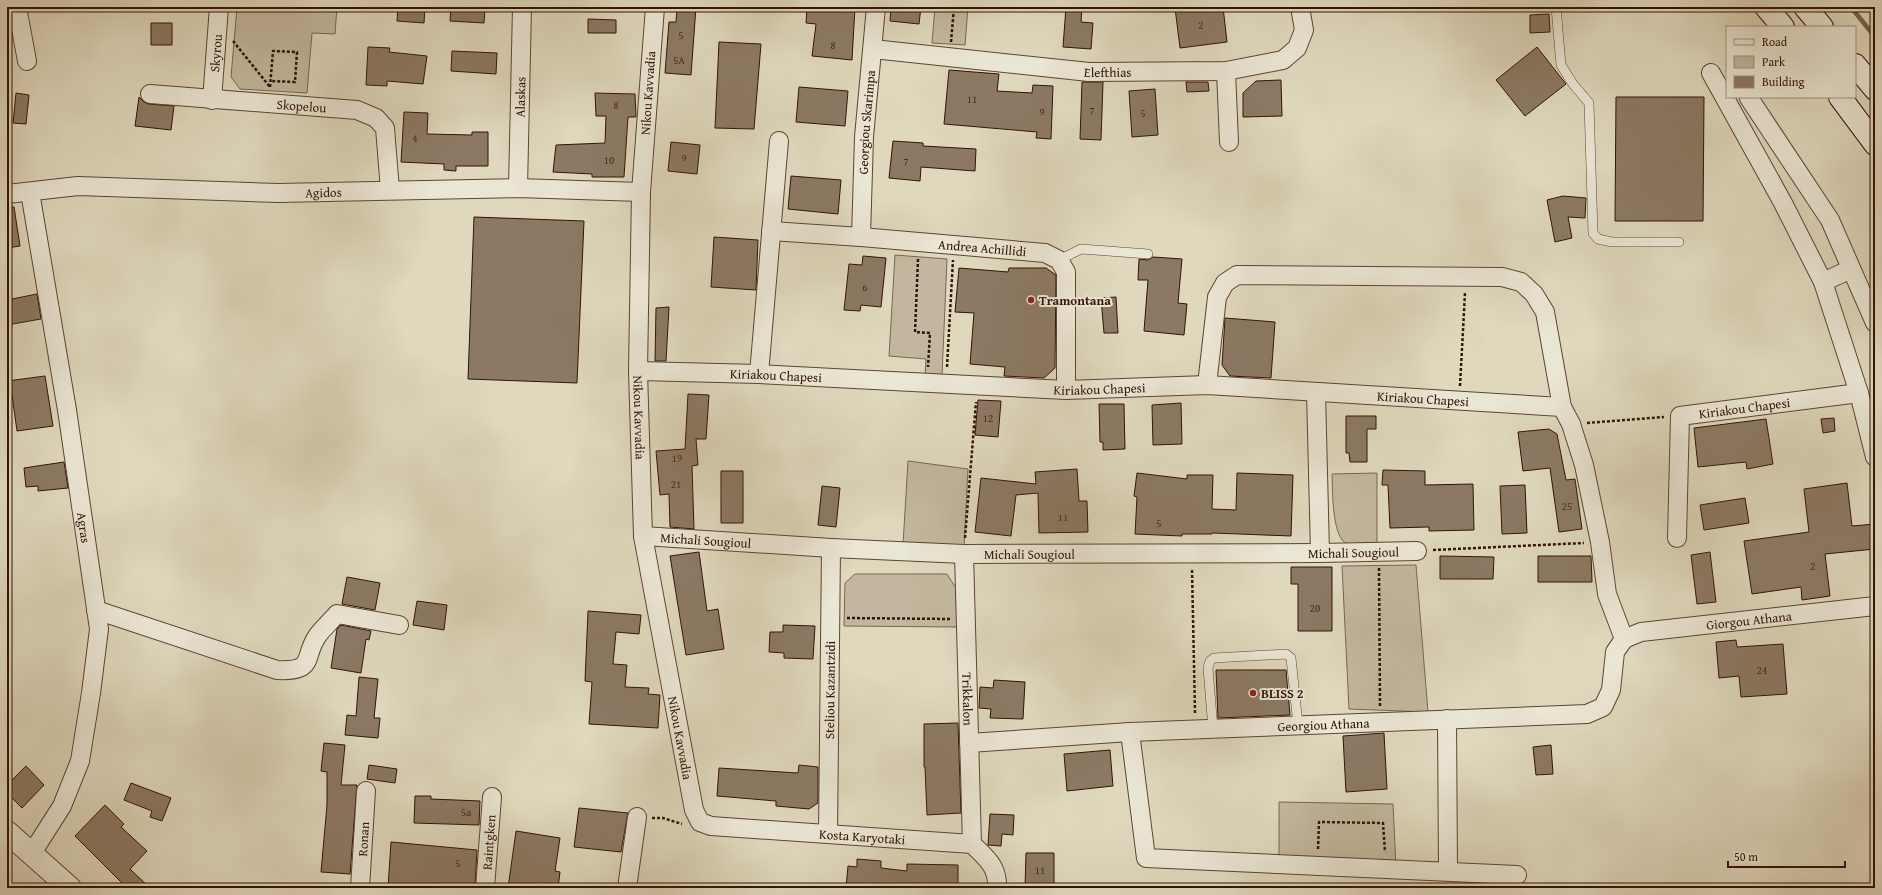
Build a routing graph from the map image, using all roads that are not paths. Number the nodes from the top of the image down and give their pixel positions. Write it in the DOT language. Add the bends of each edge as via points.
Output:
graph roads {
  1 [pos="17,7"];
  2 [pos="522,7"];
  3 [pos="876,7"];
  4 [pos="1300,7"];
  5 [pos="1556,7"];
  6 [pos="1766,7"];
  7 [pos="1805,7"];
  8 [pos="652,8"];
  9 [pos="218,15"];
  10 [pos="1783,26"];
  11 [pos="1821,26"];
  12 [pos="873,49"];
  13 [pos="27,61"];
  14 [pos="1856,66"];
  15 [pos="1226,70"];
  16 [pos="1711,73"];
  17 [pos="1875,88"];
  18 [pos="150,94"];
  19 [pos="1750,98"];
  20 [pos="1841,98"];
  21 [pos="212,100"];
  22 [pos="779,141"];
  23 [pos="1229,142"];
  24 [pos="1875,144"];
  25 [pos="518,188"];
  26 [pos="390,190"];
  27 [pos="30,192"];
  28 [pos="641,192"];
  29 [pos="7,194"];
  30 [pos="771,231"];
  31 [pos="861,237"];
  32 [pos="1679,242"];
  33 [pos="1148,254"];
  34 [pos="1059,260"];
  35 [pos="1851,269"];
  36 [pos="1823,282"];
  37 [pos="1875,323"];
  38 [pos="638,371"];
  39 [pos="759,374"];
  40 [pos="1207,385"];
  41 [pos="1066,390"];
  42 [pos="1316,392"];
  43 [pos="1858,393"];
  44 [pos="1562,407"];
  45 [pos="1875,457"];
  46 [pos="643,536"];
  47 [pos="1677,538"];
  48 [pos="831,548"];
  49 [pos="1417,551"];
  50 [pos="1320,553"];
  51 [pos="964,554"];
  52 [pos="1875,606"];
  53 [pos="96,610"];
  54 [pos="399,626"];
  55 [pos="1624,639"];
  56 [pos="1447,719"];
  57 [pos="1298,725"];
  58 [pos="1204,729"];
  59 [pos="1130,732"];
  60 [pos="969,743"];
  61 [pos="366,790"];
  62 [pos="492,797"];
  63 [pos="637,817"];
  64 [pos="700,822"];
  65 [pos="7,832"];
  66 [pos="828,833"];
  67 [pos="972,844"];
  68 [pos="32,853"];
  69 [pos="1448,872"];
  70 [pos="1517,875"];
  71 [pos="70,888"];
  72 [pos="360,888"];
  73 [pos="485,888"];
  74 [pos="627,888"];
  75 [pos="997,888"];
  1 -- 13 [label="street"];
  2 -- 25 [label="street, Alaskas"];
  3 -- 12 [label="street, Georgiou Skarimpa"];
  4 -- 15 [label="street, Elefthias" via="1304,30 1297,48 1283,60"];
  5 -- 32 [label="lane" via="1561,65 1572,84 1589,103 1593,233 1598,239 1612,242"];
  6 -- 10 [label="main road"];
  7 -- 11 [label="main road"];
  8 -- 28 [label="street, Nikou Kavvadia"];
  9 -- 21 [label="street, Skyrou"];
  12 -- 15 [label="street, Elefthias" via="1089,72"];
  12 -- 31 [label="street, Georgiou Skarimpa" via="864,137"];
  14 -- 17 [label="main road"];
  15 -- 23 [label="street"];
  16 -- 36 [label="street" via="1783,203"];
  18 -- 21 [label="street, Skopelou"];
  19 -- 35 [label="street" via="1830,220"];
  20 -- 24 [label="main road"];
  21 -- 26 [label="street, Skopelou" via="357,110 376,118 384,128"];
  22 -- 30 [label="street"];
  25 -- 26 [label="street, Agidos"];
  25 -- 28 [label="street, Agidos"];
  26 -- 27 [label="street, Agidos" via="278,193 78,186"];
  27 -- 29 [label="street, Agidos"];
  27 -- 53 [label="street, Agras" via="67,410"];
  28 -- 38 [label="street, Nikou Kavvadia"];
  30 -- 31 [label="street, Andrea Achillidi"];
  30 -- 39 [label="street"];
  31 -- 34 [label="street, Andrea Achillidi" via="1045,253"];
  33 -- 34 [label="lane" via="1081,249"];
  34 -- 41 [label="street" via="1066,272"];
  35 -- 36 [label="street"];
  35 -- 37 [label="street"];
  36 -- 43 [label="street"];
  38 -- 39 [label="street, Kiriakou Chapesi"];
  38 -- 46 [label="street, Nikou Kavvadia"];
  39 -- 41 [label="street, Kiriakou Chapesi"];
  40 -- 41 [label="street, Kiriakou Chapesi"];
  40 -- 42 [label="street, Kiriakou Chapesi"];
  40 -- 44 [label="street" via="1217,297 1225,283 1237,275 1502,276 1521,282 1534,294 1544,312"];
  42 -- 44 [label="street, Kiriakou Chapesi"];
  42 -- 50 [label="street"];
  43 -- 45 [label="street"];
  43 -- 47 [label="street, Kiriakou Chapesi" via="1680,416"];
  44 -- 55 [label="street" via="1571,424 1584,465 1600,542 1607,594"];
  46 -- 48 [label="street, Michali Sougioul"];
  46 -- 64 [label="street, Nikou Kavvadia" via="694,810"];
  48 -- 51 [label="street, Michali Sougioul"];
  48 -- 66 [label="street, Steliou Kazantzidi"];
  49 -- 50 [label="street, Michali Sougioul"];
  50 -- 51 [label="street, Michali Sougioul"];
  51 -- 60 [label="street, Trikkalon"];
  52 -- 55 [label="street, Giorgou Athana" via="1641,632"];
  53 -- 54 [label="street" via="277,670 293,671 306,663 317,636 337,614"];
  53 -- 68 [label="street, Agras" via="98,629 80,761 62,806"];
  55 -- 56 [label="street, Georgiou Athana" via="1615,652 1611,690 1603,707 1587,714"];
  56 -- 57 [label="street, Georgiou Athana"];
  56 -- 69 [label="street"];
  57 -- 58 [label="street, Georgiou Athana"];
  57 -- 58 [label="lane" via="1293,668 1291,658 1286,654 1214,658 1208,668"];
  58 -- 59 [label="street, Georgiou Athana"];
  59 -- 60 [label="street, Georgiou Athana"];
  59 -- 69 [label="street" via="1146,858"];
  60 -- 67 [label="street, Trikkalon"];
  61 -- 72 [label="street, Ronan"];
  62 -- 73 [label="street, Raintgken"];
  63 -- 74 [label="street"];
  64 -- 66 [label="street, Kosta Karyotaki" via="712,826"];
  65 -- 68 [label="main road"];
  66 -- 67 [label="street, Kosta Karyotaki"];
  67 -- 75 [label="street" via="992,864"];
  68 -- 71 [label="main road"];
  69 -- 70 [label="street"];
}
